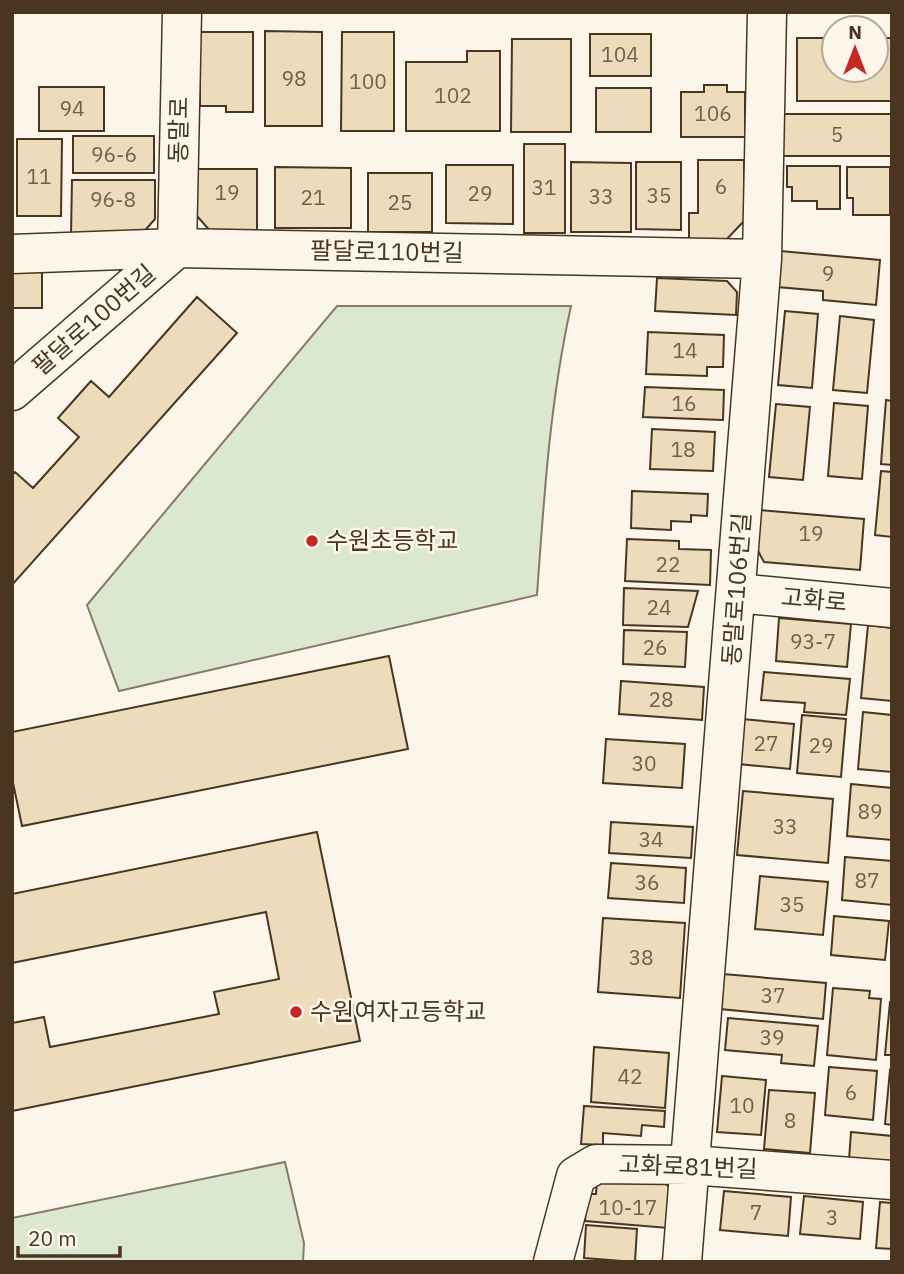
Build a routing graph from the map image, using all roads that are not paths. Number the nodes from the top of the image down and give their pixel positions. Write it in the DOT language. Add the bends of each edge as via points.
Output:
graph roads {
  1 [pos="182,12"];
  2 [pos="767,12"];
  3 [pos="177,248"];
  4 [pos="12,254"];
  5 [pos="762,259"];
  6 [pos="12,391"];
  7 [pos="737,593"];
  8 [pos="892,608"];
  9 [pos="690,1165"];
  10 [pos="892,1180"];
  11 [pos="553,1262"];
  12 [pos="682,1262"];
  1 -- 3 [label="street, 동말로"];
  2 -- 5 [label="street, 동말로106번길"];
  3 -- 4 [label="street, 팔달로110번길"];
  3 -- 5 [label="street, 팔달로110번길"];
  3 -- 6 [label="street, 팔달로100번길"];
  5 -- 7 [label="street, 동말로106번길"];
  7 -- 8 [label="street, 고화로"];
  7 -- 9 [label="street, 동말로106번길"];
  9 -- 10 [label="street, 고화로81번길"];
  9 -- 11 [label="street, 고화로81번길" via="596,1164 576,1176"];
  9 -- 12 [label="street, 동말로106번길"];
}
